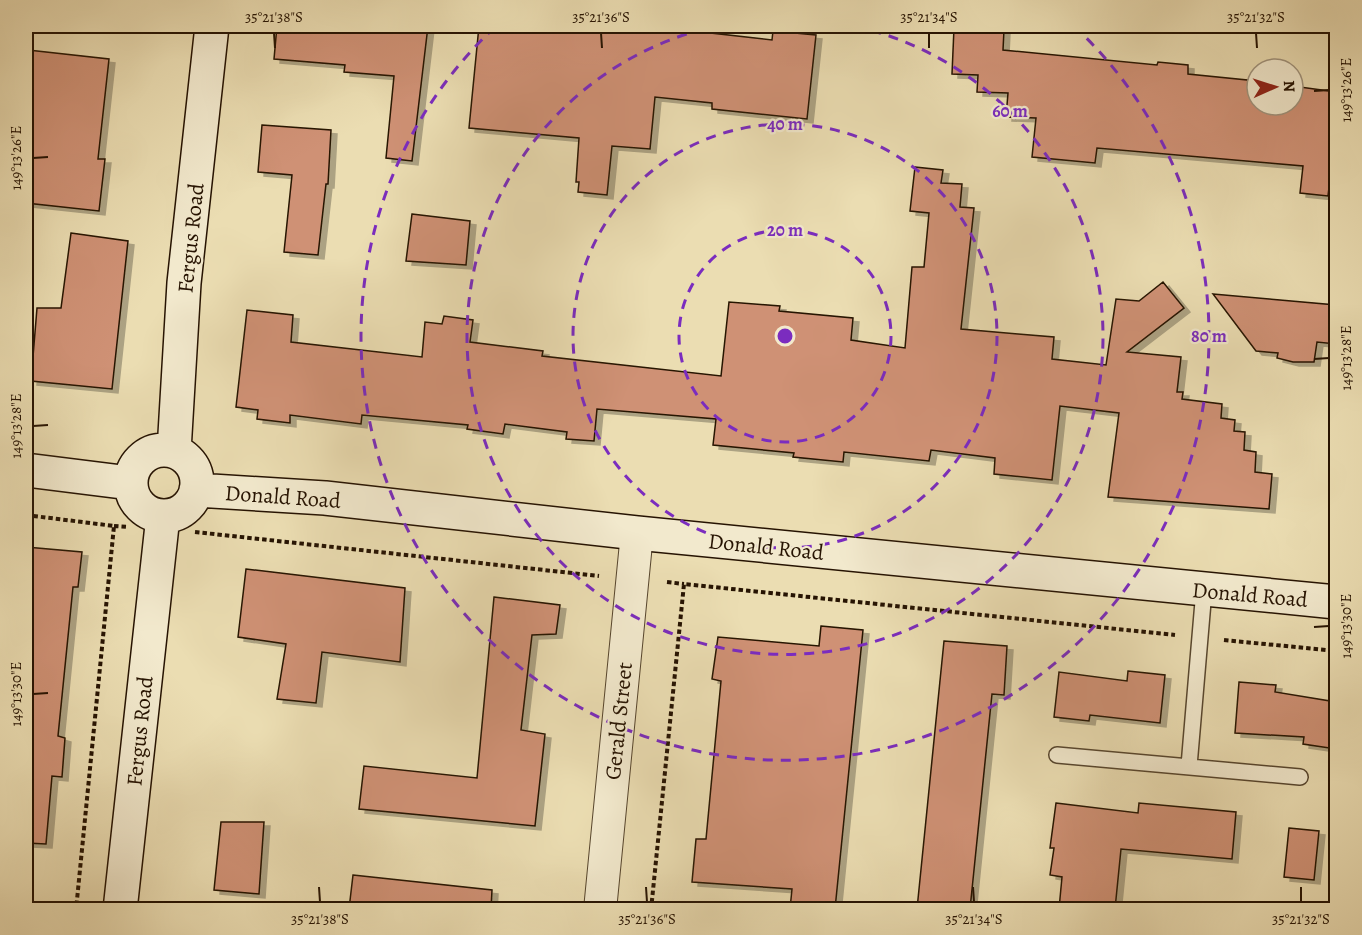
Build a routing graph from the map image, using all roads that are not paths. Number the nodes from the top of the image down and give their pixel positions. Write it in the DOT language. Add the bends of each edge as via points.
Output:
graph roads {
  1 [pos="212,26"];
  2 [pos="174,451"];
  3 [pos="26,470"];
  4 [pos="130,483"];
  5 [pos="196,490"];
  6 [pos="162,523"];
  7 [pos="637,533"];
  8 [pos="1204,590"];
  9 [pos="1336,602"];
  10 [pos="1057,755"];
  11 [pos="1189,766"];
  12 [pos="1300,777"];
  13 [pos="120,909"];
  14 [pos="600,909"];
  1 -- 2 [label="street, Fergus Road" via="184,282"];
  2 -- 4 [label="street" via="153,451 144,456"];
  2 -- 5 [label="street" via="190,462"];
  3 -- 4 [label="street"];
  4 -- 6 [label="street" via="136,503"];
  5 -- 6 [label="street" via="184,509"];
  5 -- 7 [label="street, Donald Road" via="325,498"];
  6 -- 13 [label="street, Fergus Road"];
  7 -- 8 [label="street, Donald Road"];
  7 -- 14 [label="street, Gerald Street"];
  8 -- 9 [label="street, Donald Road"];
  8 -- 11 [label="lane"];
  10 -- 11 [label="lane"];
  11 -- 12 [label="lane"];
}
